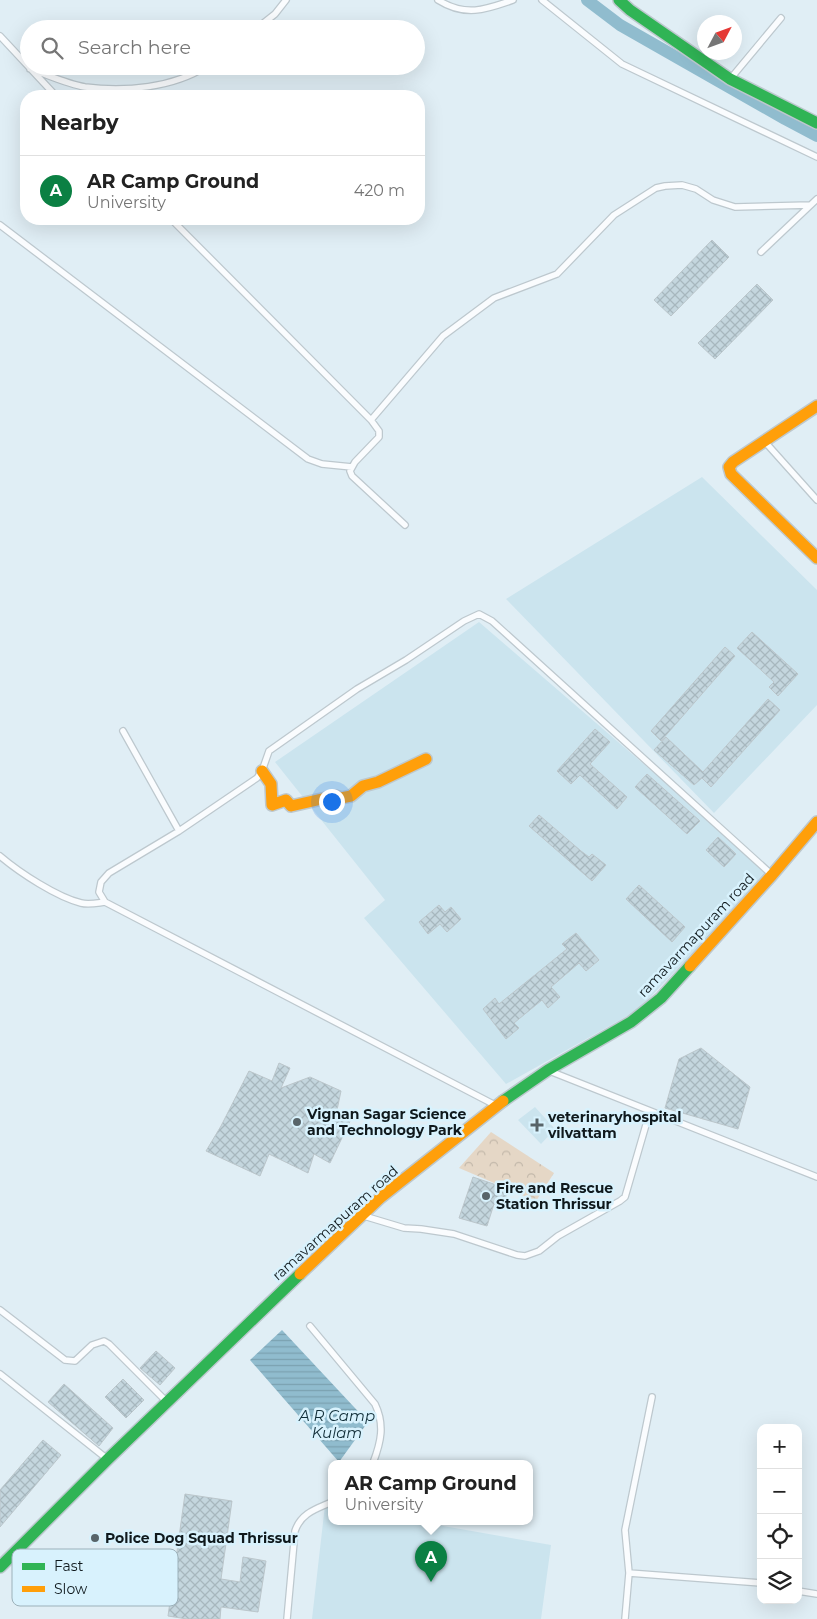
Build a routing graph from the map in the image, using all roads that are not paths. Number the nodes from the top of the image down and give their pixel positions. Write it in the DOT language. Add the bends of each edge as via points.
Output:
graph roads {
  1 [pos="286,0"];
  2 [pos="438,0"];
  3 [pos="513,0"];
  4 [pos="542,0"];
  5 [pos="618,0"];
  6 [pos="781,18"];
  7 [pos="267,20"];
  8 [pos="0,36"];
  9 [pos="20,58"];
  10 [pos="36,75"];
  11 [pos="49,75"];
  12 [pos="186,75"];
  13 [pos="730,79"];
  14 [pos="50,90"];
  15 [pos="817,123"];
  16 [pos="817,157"];
  17 [pos="817,199"];
  18 [pos="810,206"];
  19 [pos="0,225"];
  20 [pos="177,225"];
  21 [pos="761,252"];
  22 [pos="817,406"];
  23 [pos="371,420"];
  24 [pos="764,442"];
  25 [pos="352,467"];
  26 [pos="817,500"];
  27 [pos="405,525"];
  28 [pos="817,558"];
  29 [pos="123,731"];
  30 [pos="426,759"];
  31 [pos="262,771"];
  32 [pos="817,822"];
  33 [pos="179,831"];
  34 [pos="0,856"];
  35 [pos="772,875"];
  36 [pos="105,902"];
  37 [pos="548,1070"];
  38 [pos="497,1106"];
  39 [pos="650,1110"];
  40 [pos="817,1177"];
  41 [pos="362,1215"];
  42 [pos="0,1310"];
  43 [pos="310,1326"];
  44 [pos="0,1374"];
  45 [pos="652,1397"];
  46 [pos="167,1402"];
  47 [pos="108,1459"];
  48 [pos="374,1460"];
  49 [pos="328,1504"];
  50 [pos="18,1549"];
  51 [pos="12,1555"];
  52 [pos="0,1567"];
  53 [pos="629,1573"];
  54 [pos="757,1583"];
  55 [pos="802,1592"];
  56 [pos="817,1594"];
  57 [pos="287,1619"];
  58 [pos="625,1619"];
  1 -- 7 [label="lane"];
  2 -- 3 [label="lane" via="476,11"];
  4 -- 16 [label="lane" via="622,64"];
  5 -- 13 [label="street"];
  6 -- 13 [label="lane"];
  8 -- 9 [label="lane"];
  10 -- 14 [label="lane"];
  11 -- 12 [label="lane" via="84,86 146,88"];
  13 -- 15 [label="street"];
  17 -- 18 [label="lane"];
  18 -- 21 [label="lane"];
  18 -- 23 [label="lane" via="735,206 713,200 682,185 656,188 614,216 557,274 494,298 443,336"];
  19 -- 25 [label="lane" via="308,459"];
  20 -- 23 [label="lane"];
  22 -- 24 [label="street"];
  23 -- 25 [label="lane" via="379,431 379,437"];
  24 -- 26 [label="lane"];
  24 -- 28 [label="street" via="733,462 730,472"];
  25 -- 27 [label="lane" via="352,476"];
  29 -- 33 [label="lane"];
  30 -- 31 [label="street" via="363,786 351,796 317,799 291,806 286,800 272,805 271,784"];
  31 -- 33 [label="lane"];
  31 -- 35 [label="lane" via="270,750 357,689 479,614 492,621"];
  32 -- 35 [label="street, ramavarmapuram road"];
  33 -- 36 [label="lane" via="109,873 101,882 99,892"];
  34 -- 36 [label="lane" via="54,891 82,903"];
  35 -- 37 [label="street, ramavarmapuram road" via="648,1010"];
  36 -- 38 [label="lane"];
  37 -- 38 [label="street, ramavarmapuram road"];
  37 -- 39 [label="lane"];
  38 -- 41 [label="street, ramavarmapuram road"];
  39 -- 40 [label="lane"];
  39 -- 41 [label="lane" via="624,1197 532,1254 517,1255 454,1234 404,1228"];
  41 -- 46 [label="street, ramavarmapuram road"];
  42 -- 46 [label="lane" via="65,1360 75,1361 92,1345 104,1341 110,1344"];
  43 -- 48 [label="lane" via="375,1404 382,1426"];
  44 -- 47 [label="lane"];
  45 -- 53 [label="lane" via="625,1530"];
  46 -- 47 [label="street, ramavarmapuram road"];
  47 -- 50 [label="street, ramavarmapuram road"];
  49 -- 57 [label="lane" via="309,1512 295,1531"];
  51 -- 52 [label="street, ramavarmapuram road"];
  53 -- 54 [label="lane"];
  53 -- 58 [label="lane"];
  55 -- 56 [label="lane"];
}
